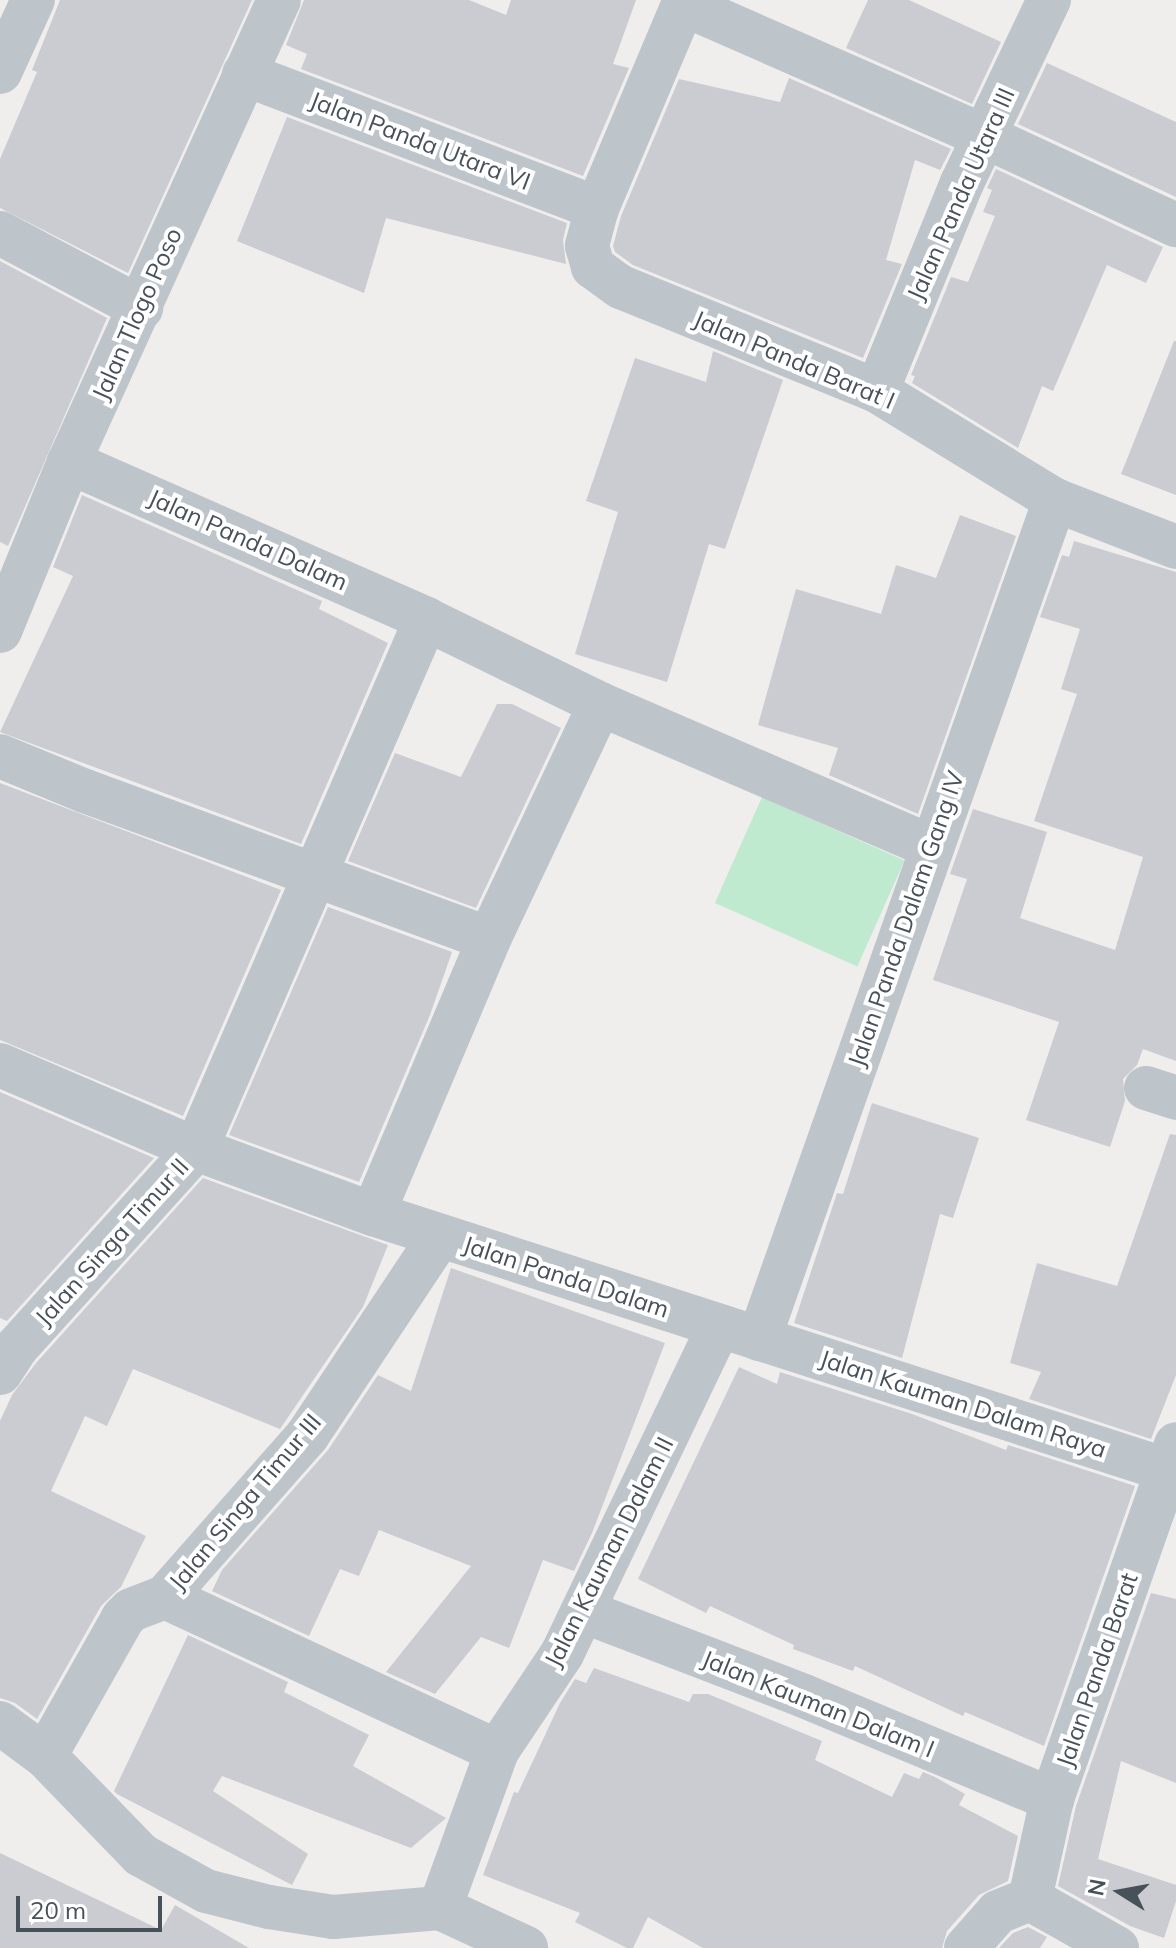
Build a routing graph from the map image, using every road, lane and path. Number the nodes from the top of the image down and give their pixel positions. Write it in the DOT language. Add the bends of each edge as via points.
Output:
graph roads {
  1 [pos="33,0"];
  2 [pos="279,0"];
  3 [pos="1049,0"];
  4 [pos="684,2"];
  5 [pos="0,72"];
  6 [pos="244,74"];
  7 [pos="984,136"];
  8 [pos="597,208"];
  9 [pos="1176,225"];
  10 [pos="0,233"];
  11 [pos="141,308"];
  12 [pos="877,391"];
  13 [pos="69,462"];
  14 [pos="1055,500"];
  15 [pos="1176,547"];
  16 [pos="10,578"];
  17 [pos="426,619"];
  18 [pos="0,631"];
  19 [pos="600,704"];
  20 [pos="0,756"];
  21 [pos="932,847"];
  22 [pos="313,874"];
  23 [pos="489,939"];
  24 [pos="0,1065"];
  25 [pos="196,1149"];
  26 [pos="373,1214"];
  27 [pos="440,1236"];
  28 [pos="739,1332"];
  29 [pos="0,1373"];
  30 [pos="1172,1457"];
  31 [pos="165,1597"];
  32 [pos="583,1611"];
  33 [pos="0,1723"];
  34 [pos="497,1751"];
  35 [pos="45,1756"];
  36 [pos="1052,1799"];
  37 [pos="1030,1899"];
  38 [pos="440,1908"];
  39 [pos="328,1933"];
  40 [pos="526,1948"];
  41 [pos="966,1948"];
  42 [pos="1117,1948"];
  1 -- 5 [label="street"];
  2 -- 6 [label="street, Jalan Tlogo Poso"];
  3 -- 7 [label="street, Jalan Panda Utara III"];
  4 -- 7 [label="street"];
  4 -- 8 [label="street"];
  6 -- 8 [label="street, Jalan Panda Utara VI"];
  6 -- 11 [label="street, Jalan Tlogo Poso"];
  7 -- 9 [label="street"];
  7 -- 12 [label="street, Jalan Panda Utara III"];
  8 -- 12 [label="street, Jalan Panda Barat I" via="588,255 593,267 621,287"];
  10 -- 11 [label="street"];
  11 -- 13 [label="street, Jalan Tlogo Poso"];
  12 -- 14 [label="street, Jalan Panda Barat I"];
  13 -- 16 [label="street, Jalan Tlogo Poso"];
  13 -- 17 [label="street, Jalan Panda Dalam"];
  14 -- 15 [label="street, Jalan Panda Barat I"];
  14 -- 21 [label="street, Jalan Panda Dalam Gang IV"];
  16 -- 18 [label="street, Jalan Tlogo Poso"];
  17 -- 19 [label="street, Jalan Panda Dalam"];
  17 -- 22 [label="street"];
  19 -- 21 [label="street, Jalan Panda Dalam"];
  19 -- 23 [label="street"];
  20 -- 22 [label="street"];
  21 -- 28 [label="street, Jalan Panda Dalam Gang IV"];
  22 -- 23 [label="street"];
  22 -- 25 [label="street"];
  23 -- 26 [label="street"];
  24 -- 25 [label="street, Jalan Panda Dalam"];
  25 -- 26 [label="street, Jalan Panda Dalam"];
  25 -- 29 [label="street, Jalan Singa Timur II" via="16,1348"];
  26 -- 27 [label="street, Jalan Panda Dalam"];
  27 -- 28 [label="street, Jalan Panda Dalam"];
  27 -- 31 [label="street, Jalan Singa Timur III" via="307,1436"];
  28 -- 30 [label="street, Jalan Kauman Dalam Raya"];
  28 -- 32 [label="street, Jalan Kauman Dalam II"];
  30 -- 36 [label="street, Jalan Panda Barat"];
  31 -- 34 [label="street"];
  31 -- 35 [label="street, Jalan Singa Timur III" via="123,1618"];
  32 -- 34 [label="street, Jalan Kauman Dalam II" via="562,1654"];
  32 -- 36 [label="street, Jalan Kauman Dalam I"];
  33 -- 35 [label="street"];
  34 -- 38 [label="street, Jalan Kauman Dalam II"];
  35 -- 39 [label="street" via="141,1855 206,1891 269,1907"];
  36 -- 37 [label="street, Jalan Panda Barat"];
  37 -- 41 [label="street" via="998,1912"];
  37 -- 42 [label="street"];
  38 -- 39 [label="street"];
  38 -- 40 [label="street"];
}
